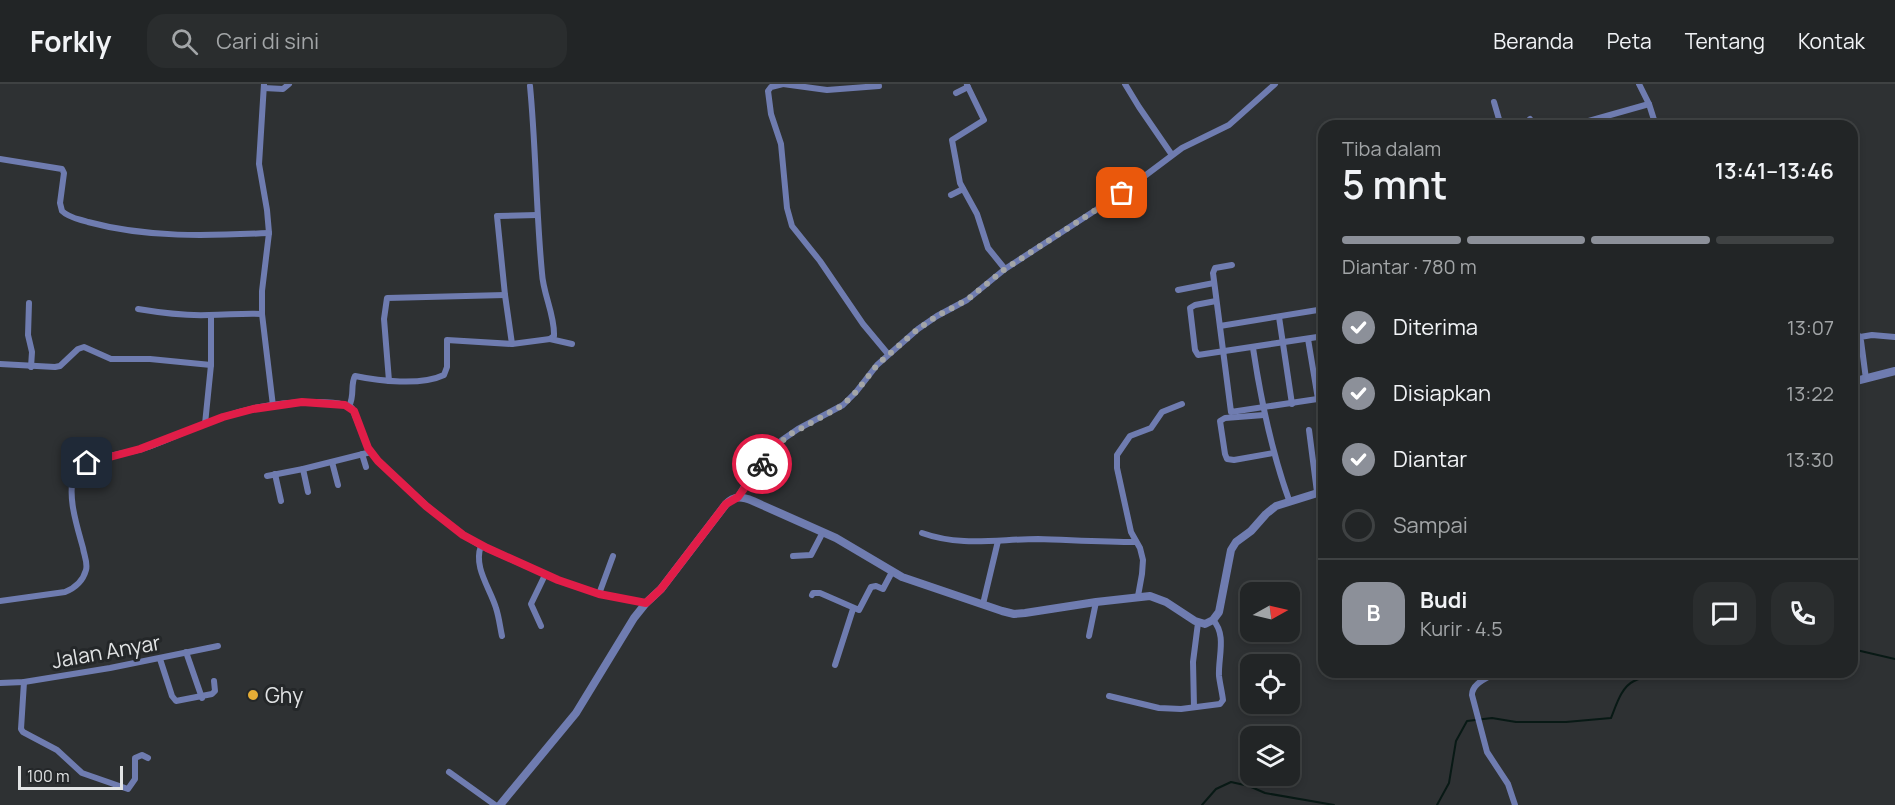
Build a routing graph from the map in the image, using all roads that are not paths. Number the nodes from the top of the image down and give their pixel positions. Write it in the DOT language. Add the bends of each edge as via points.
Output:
graph roads {
  1 [pos="290,84"];
  2 [pos="783,84"];
  3 [pos="1125,84"];
  4 [pos="1275,84"];
  5 [pos="1638,84"];
  6 [pos="968,85"];
  7 [pos="264,86"];
  8 [pos="530,86"];
  9 [pos="879,86"];
  10 [pos="956,93"];
  11 [pos="1494,102"];
  12 [pos="1649,104"];
  13 [pos="1499,120"];
  14 [pos="1601,120"];
  15 [pos="1654,120"];
  16 [pos="1172,154"];
  17 [pos="0,159"];
  18 [pos="963,189"];
  19 [pos="951,195"];
  20 [pos="537,215"];
  21 [pos="269,233"];
  22 [pos="1232,265"];
  23 [pos="1005,269"];
  24 [pos="1214,284"];
  25 [pos="1178,290"];
  26 [pos="505,295"];
  27 [pos="1216,301"];
  28 [pos="29,303"];
  29 [pos="138,309"];
  30 [pos="1318,310"];
  31 [pos="262,314"];
  32 [pos="211,315"];
  33 [pos="1279,317"];
  34 [pos="1220,326"];
  35 [pos="1318,337"];
  36 [pos="1860,337"];
  37 [pos="1895,337"];
  38 [pos="550,339"];
  39 [pos="1308,339"];
  40 [pos="1282,342"];
  41 [pos="512,344"];
  42 [pos="572,344"];
  43 [pos="1253,348"];
  44 [pos="1224,353"];
  45 [pos="888,354"];
  46 [pos="0,364"];
  47 [pos="211,365"];
  48 [pos="31,367"];
  49 [pos="1895,371"];
  50 [pos="1866,379"];
  51 [pos="389,381"];
  52 [pos="1858,381"];
  53 [pos="1318,384"];
  54 [pos="1318,399"];
  55 [pos="1182,404"];
  56 [pos="1292,404"];
  57 [pos="273,406"];
  58 [pos="349,406"];
  59 [pos="1263,412"];
  60 [pos="1232,415"];
  61 [pos="205,424"];
  62 [pos="1309,430"];
  63 [pos="371,452"];
  64 [pos="1273,453"];
  65 [pos="362,454"];
  66 [pos="332,462"];
  67 [pos="366,467"];
  68 [pos="303,469"];
  69 [pos="275,474"];
  70 [pos="267,476"];
  71 [pos="1318,476"];
  72 [pos="338,485"];
  73 [pos="308,492"];
  74 [pos="1318,493"];
  75 [pos="738,497"];
  76 [pos="1289,500"];
  77 [pos="281,501"];
  78 [pos="823,532"];
  79 [pos="922,533"];
  80 [pos="998,541"];
  81 [pos="1136,542"];
  82 [pos="481,546"];
  83 [pos="613,556"];
  84 [pos="793,556"];
  85 [pos="892,572"];
  86 [pos="545,575"];
  87 [pos="599,594"];
  88 [pos="812,595"];
  89 [pos="1138,596"];
  90 [pos="0,601"];
  91 [pos="1096,602"];
  92 [pos="646,603"];
  93 [pos="983,604"];
  94 [pos="853,609"];
  95 [pos="1213,620"];
  96 [pos="1198,623"];
  97 [pos="541,626"];
  98 [pos="502,636"];
  99 [pos="1089,636"];
  100 [pos="218,646"];
  101 [pos="186,652"];
  102 [pos="160,659"];
  103 [pos="835,665"];
  104 [pos="1488,678"];
  105 [pos="214,681"];
  106 [pos="24,682"];
  107 [pos="0,683"];
  108 [pos="1109,696"];
  109 [pos="202,698"];
  110 [pos="1194,707"];
  111 [pos="148,758"];
  112 [pos="449,772"];
  113 [pos="495,805"];
  114 [pos="500,805"];
  115 [pos="1515,805"];
  1 -- 7 [label="street" via="284,88"];
  2 -- 9 [label="street" via="827,90"];
  2 -- 45 [label="street" via="768,91 781,144 792,226"];
  3 -- 16 [label="street"];
  4 -- 16 [label="street" via="1228,125"];
  5 -- 12 [label="street"];
  6 -- 10 [label="street"];
  6 -- 18 [label="street" via="984,120 952,140"];
  7 -- 21 [label="street" via="259,164"];
  8 -- 20 [label="street"];
  11 -- 13 [label="street"];
  12 -- 14 [label="street"];
  12 -- 15 [label="street"];
  16 -- 23 [label="street" via="1122,193"];
  17 -- 21 [label="street" via="62,169 62,211 97,224 175,236"];
  18 -- 19 [label="street"];
  18 -- 23 [label="street" via="977,214 988,248"];
  20 -- 26 [label="street" via="497,216"];
  20 -- 38 [label="street" via="543,286 554,330"];
  21 -- 31 [label="street"];
  22 -- 24 [label="street" via="1215,268"];
  23 -- 45 [label="street" via="974,296 932,319"];
  24 -- 25 [label="street"];
  24 -- 27 [label="street"];
  26 -- 41 [label="street"];
  26 -- 51 [label="street" via="387,298 384,319"];
  27 -- 34 [label="street"];
  27 -- 44 [label="street" via="1190,308 1192,327 1197,355"];
  28 -- 48 [label="street"];
  29 -- 32 [label="street"];
  30 -- 33 [label="street"];
  31 -- 32 [label="street"];
  31 -- 57 [label="street"];
  32 -- 47 [label="street"];
  33 -- 34 [label="street"];
  33 -- 40 [label="street"];
  34 -- 44 [label="street"];
  35 -- 39 [label="street"];
  36 -- 37 [label="street"];
  36 -- 50 [label="street"];
  38 -- 41 [label="street"];
  38 -- 42 [label="street"];
  39 -- 40 [label="street"];
  39 -- 53 [label="street"];
  40 -- 43 [label="street"];
  40 -- 56 [label="street"];
  41 -- 51 [label="street" via="447,340 444,375"];
  43 -- 44 [label="street"];
  43 -- 59 [label="street"];
  44 -- 60 [label="street"];
  45 -- 75 [label="street" via="843,405 782,440"];
  46 -- 48 [label="street"];
  47 -- 48 [label="street" via="111,359 84,347 60,366"];
  47 -- 61 [label="street"];
  49 -- 50 [label="street"];
  50 -- 52 [label="street"];
  51 -- 58 [label="street" via="354,377 354,397"];
  54 -- 56 [label="street"];
  55 -- 81 [label="street" via="1162,412 1153,426 1130,436 1118,452 1117,468"];
  56 -- 59 [label="street"];
  57 -- 58 [label="street" via="318,402"];
  57 -- 61 [label="street" via="238,412"];
  58 -- 63 [label="street"];
  59 -- 60 [label="street"];
  59 -- 64 [label="street"];
  60 -- 64 [label="street" via="1220,422 1227,459"];
  61 -- 90 [label="street" via="76,469 72,492 87,569 82,579 65,592"];
  62 -- 71 [label="street"];
  63 -- 65 [label="street"];
  63 -- 82 [label="street" via="426,506"];
  64 -- 76 [label="street"];
  65 -- 66 [label="street"];
  65 -- 67 [label="street"];
  66 -- 68 [label="street"];
  66 -- 72 [label="street"];
  68 -- 69 [label="street"];
  68 -- 73 [label="street"];
  69 -- 70 [label="street"];
  69 -- 77 [label="street"];
  74 -- 76 [label="street"];
  75 -- 78 [label="street"];
  75 -- 92 [label="street" via="729,501"];
  76 -- 95 [label="street" via="1271,509 1232,547 1220,606"];
  78 -- 84 [label="street" via="811,555"];
  78 -- 85 [label="street"];
  79 -- 80 [label="street" via="952,540"];
  80 -- 81 [label="street"];
  80 -- 93 [label="street"];
  81 -- 89 [label="street" via="1143,560"];
  82 -- 86 [label="street"];
  82 -- 98 [label="street" via="478,559 497,609"];
  83 -- 87 [label="street"];
  85 -- 93 [label="street"];
  85 -- 94 [label="street" via="885,588 871,587 860,609"];
  86 -- 87 [label="street"];
  86 -- 97 [label="street" via="531,604"];
  87 -- 92 [label="street"];
  88 -- 94 [label="street" via="820,593"];
  89 -- 91 [label="street"];
  89 -- 96 [label="street" via="1160,599"];
  91 -- 93 [label="street" via="1014,614"];
  91 -- 99 [label="street"];
  92 -- 114 [label="street" via="576,713"];
  94 -- 103 [label="street"];
  95 -- 96 [label="street"];
  95 -- 110 [label="street" via="1221,635 1223,700 1214,706"];
  96 -- 110 [label="street" via="1193,662"];
  100 -- 101 [label="street, Jalan Anyar"];
  101 -- 102 [label="street, Jalan Anyar"];
  101 -- 109 [label="street"];
  102 -- 106 [label="street, Jalan Anyar"];
  102 -- 109 [label="street" via="174,700"];
  104 -- 115 [label="street" via="1476,686 1472,695 1487,752 1508,784"];
  105 -- 109 [label="street" via="214,693"];
  106 -- 107 [label="street, Jalan Anyar"];
  106 -- 111 [label="street" via="20,724 23,732 57,750 82,773 126,789 135,779 135,758"];
  108 -- 110 [label="street" via="1159,708"];
  112 -- 113 [label="street"];
}
